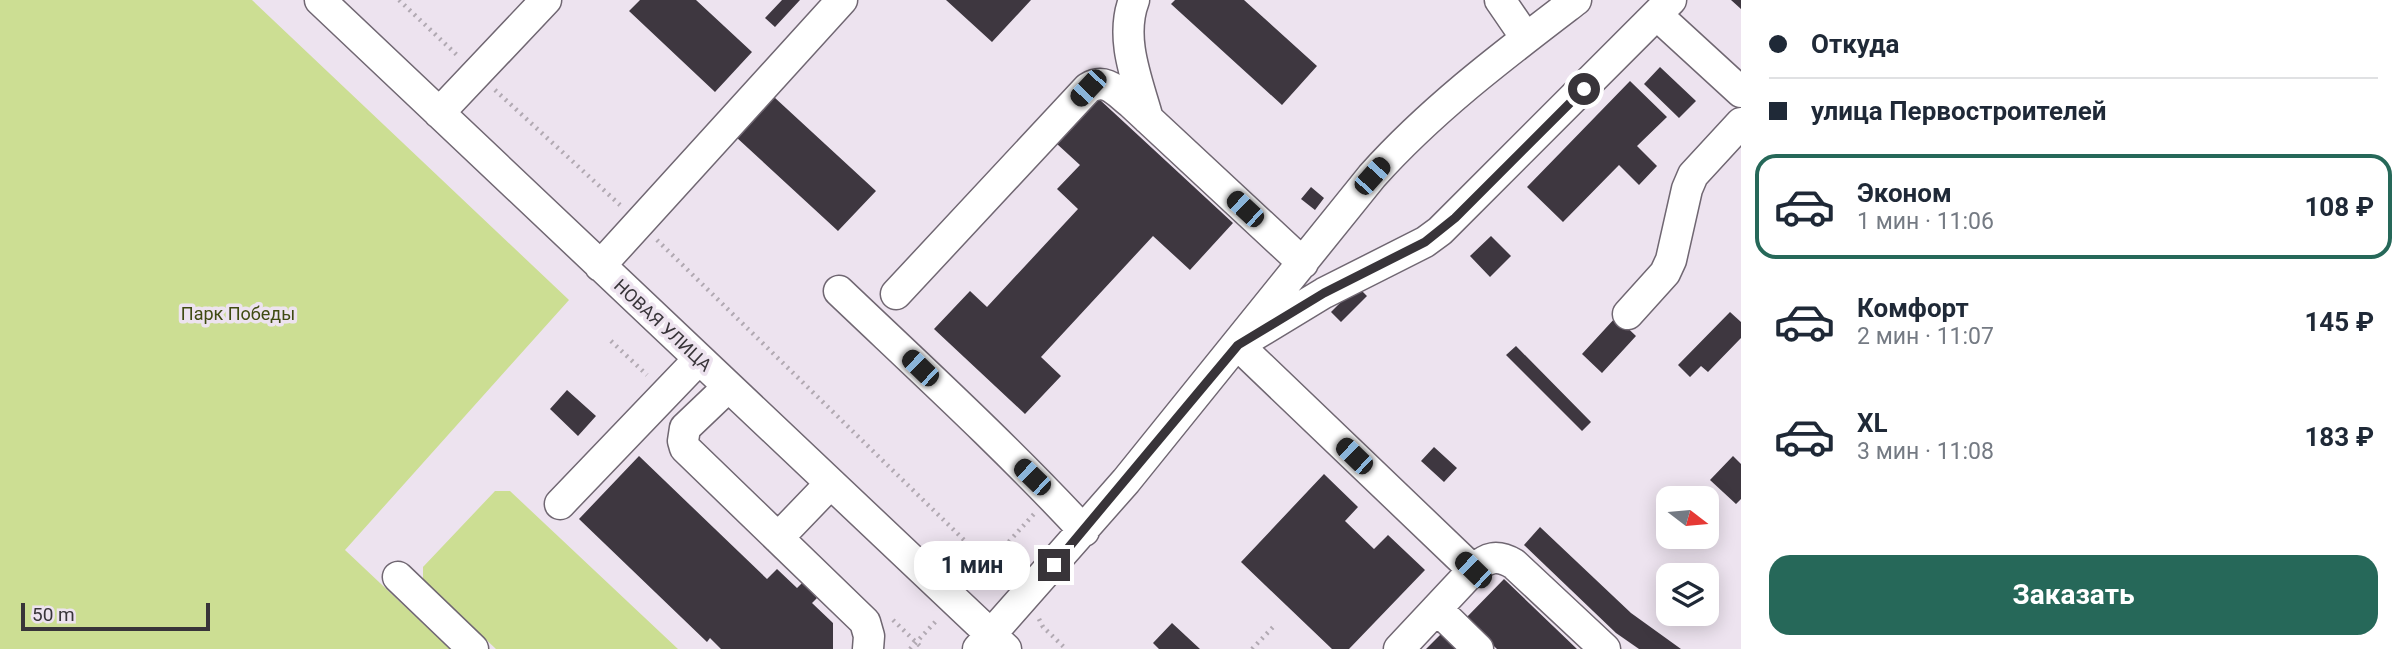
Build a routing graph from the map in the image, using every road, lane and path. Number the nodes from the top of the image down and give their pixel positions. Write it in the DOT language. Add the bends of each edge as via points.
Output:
graph roads {
  1 [pos="320,0"];
  2 [pos="399,0"];
  3 [pos="547,0"];
  4 [pos="842,0"];
  5 [pos="1134,0"];
  6 [pos="1500,0"];
  7 [pos="1576,0"];
  8 [pos="1664,7"];
  9 [pos="1526,38"];
  10 [pos="476,73"];
  11 [pos="1741,92"];
  12 [pos="439,113"];
  13 [pos="1148,119"];
  14 [pos="1741,124"];
  15 [pos="639,222"];
  16 [pos="1303,263"];
  17 [pos="600,266"];
  18 [pos="839,291"];
  19 [pos="897,294"];
  20 [pos="1628,314"];
  21 [pos="1238,345"];
  22 [pos="699,359"];
  23 [pos="727,387"];
  24 [pos="830,484"];
  25 [pos="1051,495"];
  26 [pos="559,503"];
  27 [pos="1084,531"];
  28 [pos="778,538"];
  29 [pos="988,564"];
  30 [pos="1473,570"];
  31 [pos="398,578"];
  32 [pos="1024,598"];
  33 [pos="955,601"];
  34 [pos="1437,609"];
  35 [pos="1275,625"];
  36 [pos="992,644"];
  37 [pos="473,649"];
  38 [pos="868,649"];
  39 [pos="910,649"];
  40 [pos="1066,649"];
  41 [pos="1252,649"];
  42 [pos="1399,649"];
  43 [pos="1478,649"];
  44 [pos="1605,649"];
  1 -- 12 [label="street, НОВАЯ УЛИЦА"];
  2 -- 10 [label="path"];
  3 -- 10 [label="street"];
  4 -- 15 [label="street"];
  5 -- 13 [label="street" via="1129,46"];
  6 -- 9 [label="street"];
  7 -- 9 [label="street"];
  8 -- 11 [label="street"];
  8 -- 21 [label="street" via="1440,231"];
  9 -- 16 [label="street" via="1411,134"];
  10 -- 12 [label="street"];
  10 -- 15 [label="path"];
  12 -- 17 [label="street, НОВАЯ УЛИЦА"];
  13 -- 16 [label="street"];
  13 -- 19 [label="street" via="1108,84 1088,88"];
  14 -- 20 [label="street" via="1693,175 1665,273"];
  15 -- 17 [label="street"];
  15 -- 29 [label="path"];
  16 -- 21 [label="street"];
  17 -- 22 [label="street, НОВАЯ УЛИЦА"];
  18 -- 25 [label="street"];
  21 -- 27 [label="street"];
  21 -- 30 [label="street"];
  22 -- 23 [label="street, НОВАЯ УЛИЦА"];
  22 -- 26 [label="street"];
  23 -- 24 [label="street, НОВАЯ УЛИЦА"];
  23 -- 28 [label="street" via="685,428 682,441"];
  24 -- 28 [label="street"];
  24 -- 33 [label="street, НОВАЯ УЛИЦА"];
  25 -- 27 [label="street"];
  25 -- 29 [label="path"];
  27 -- 32 [label="street"];
  28 -- 38 [label="street" via="865,622"];
  29 -- 32 [label="path"];
  29 -- 33 [label="path"];
  30 -- 34 [label="street"];
  30 -- 44 [label="street" via="1485,559 1504,558"];
  31 -- 37 [label="street"];
  32 -- 36 [label="street"];
  32 -- 40 [label="path" via="1036,610 1042,626"];
  33 -- 36 [label="street, НОВАЯ УЛИЦА"];
  33 -- 39 [label="path"];
  34 -- 42 [label="street"];
  34 -- 43 [label="street"];
  35 -- 41 [label="path"];
}
